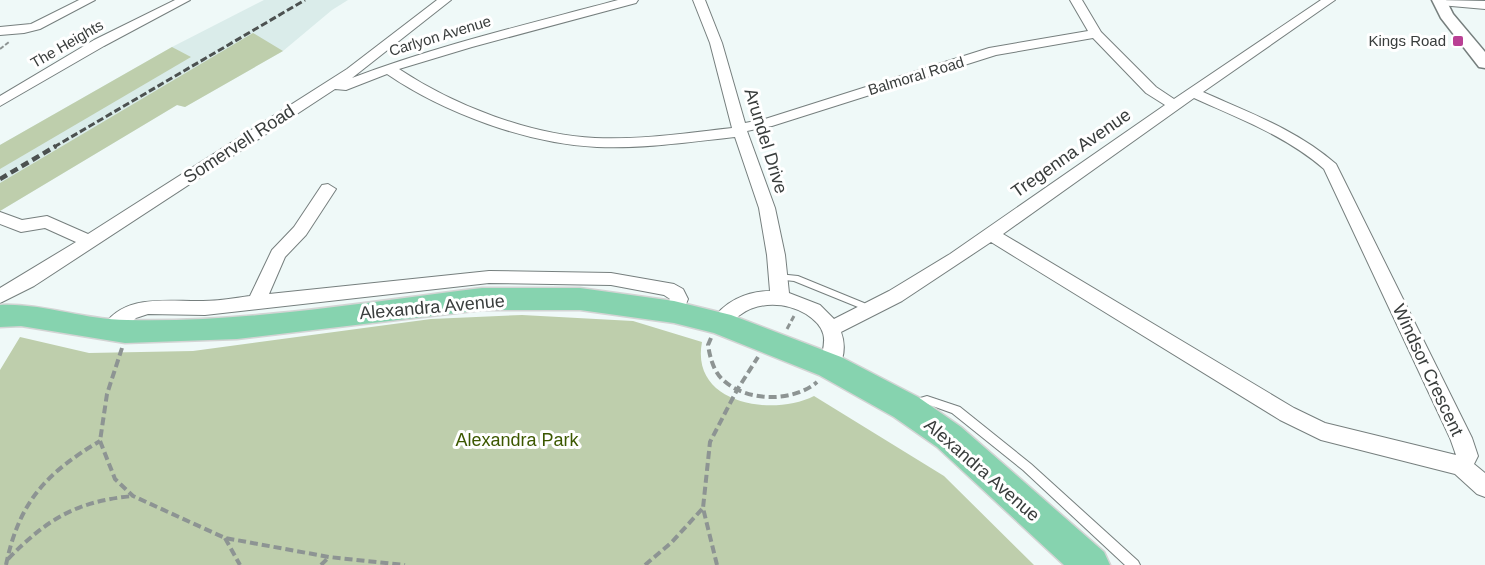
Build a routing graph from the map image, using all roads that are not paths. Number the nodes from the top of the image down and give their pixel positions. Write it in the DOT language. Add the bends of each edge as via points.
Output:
graph roads {
  1 [pos="89,0"];
  2 [pos="184,0"];
  3 [pos="445,0"];
  4 [pos="632,0"];
  5 [pos="699,0"];
  6 [pos="1076,0"];
  7 [pos="1329,0"];
  8 [pos="1440,1"];
  9 [pos="1485,5"];
  10 [pos="0,32"];
  11 [pos="1096,34"];
  12 [pos="381,50"];
  13 [pos="1485,63"];
  14 [pos="396,66"];
  15 [pos="329,86"];
  16 [pos="1193,92"];
  17 [pos="0,102"];
  18 [pos="1173,104"];
  19 [pos="740,130"];
  20 [pos="328,189"];
  21 [pos="0,218"];
  22 [pos="990,234"];
  23 [pos="88,241"];
  24 [pos="778,277"];
  25 [pos="780,298"];
  26 [pos="255,303"];
  27 [pos="6,308"];
  28 [pos="674,312"];
  29 [pos="871,312"];
  30 [pos="831,328"];
  31 [pos="118,331"];
  32 [pos="714,334"];
  33 [pos="822,376"];
  34 [pos="906,407"];
  35 [pos="1461,466"];
  36 [pos="1485,488"];
  37 [pos="1091,565"];
  38 [pos="1134,565"];
  1 -- 10 [label="street" via="35,29"];
  2 -- 17 [label="street, The Heights" via="99,43"];
  3 -- 12 [label="street, Somervell Road"];
  4 -- 14 [label="street, Carlyon Avenue" via="531,25"];
  5 -- 19 [label="street, Arundel Drive" via="727,78"];
  6 -- 11 [label="street"];
  7 -- 16 [label="street, Tregenna Avenue"];
  8 -- 9 [label="street"];
  8 -- 13 [label="street" via="1440,7"];
  11 -- 18 [label="street" via="1151,90"];
  11 -- 19 [label="street, Balmoral Road" via="994,51"];
  12 -- 14 [label="street, Balmoral Road"];
  12 -- 15 [label="street, Somervell Road"];
  14 -- 15 [label="street, Carlyon Avenue" via="344,86"];
  14 -- 19 [label="street, Balmoral Road" via="412,84 453,103 516,128 559,139 617,142"];
  15 -- 23 [label="street, Somervell Road"];
  16 -- 18 [label="street, Tregenna Avenue"];
  16 -- 35 [label="street, Windsor Crescent" via="1300,143 1331,167 1461,438 1467,456"];
  18 -- 22 [label="street, Tregenna Avenue"];
  19 -- 24 [label="street, Arundel Drive" via="766,208"];
  20 -- 26 [label="street" via="300,231 278,254"];
  21 -- 23 [label="street" via="21,226 47,222"];
  22 -- 29 [label="street, Tregenna Avenue"];
  22 -- 35 [label="street, Windsor Crescent" via="1321,431"];
  23 -- 27 [label="street, Somervell Road" via="28,281"];
  24 -- 25 [label="street, Arundel Drive"];
  24 -- 29 [label="lane" via="795,278"];
  25 -- 30 [label="street" via="801,304"];
  25 -- 32 [label="street" via="754,300 739,306"];
  26 -- 28 [label="street" via="489,277 548,277 611,279 668,289 679,299"];
  26 -- 31 [label="street" via="138,308 129,313"];
  27 -- 31 [label="main road, Alexandra Avenue" via="54,322"];
  28 -- 31 [label="main road, Alexandra Avenue" via="580,299 482,298 237,328"];
  28 -- 32 [label="main road, Alexandra Avenue"];
  29 -- 30 [label="street, Tregenna Avenue"];
  30 -- 33 [label="street" via="835,346"];
  32 -- 33 [label="main road, Alexandra Avenue"];
  33 -- 34 [label="main road, Alexandra Avenue"];
  34 -- 37 [label="main road, Alexandra Avenue" via="950,437"];
  34 -- 38 [label="lane" via="927,400 956,411 1027,467"];
  35 -- 36 [label="street"];
}
